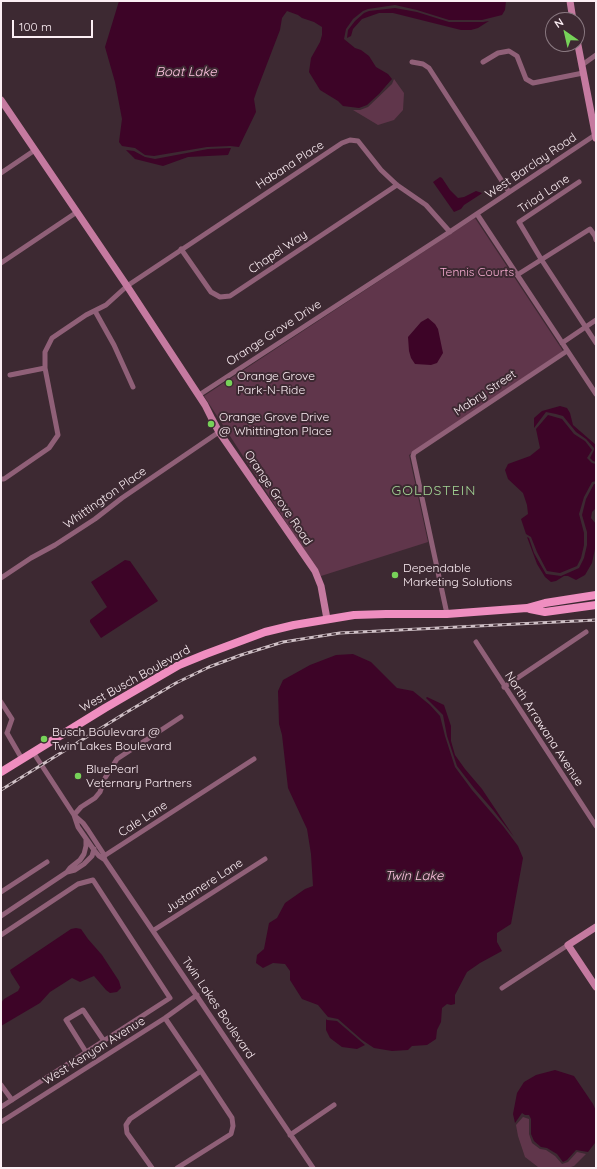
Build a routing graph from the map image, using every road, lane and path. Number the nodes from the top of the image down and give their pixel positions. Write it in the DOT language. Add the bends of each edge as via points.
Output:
graph roads {
  1 [pos="570,1"];
  2 [pos="572,12"];
  3 [pos="579,52"];
  4 [pos="596,55"];
  5 [pos="412,62"];
  6 [pos="483,62"];
  7 [pos="582,65"];
  8 [pos="583,73"];
  9 [pos="1,100"];
  10 [pos="596,134"];
  11 [pos="35,150"];
  12 [pos="1,173"];
  13 [pos="579,182"];
  14 [pos="397,185"];
  15 [pos="509,192"];
  16 [pos="77,212"];
  17 [pos="477,214"];
  18 [pos="450,232"];
  19 [pos="596,240"];
  20 [pos="181,249"];
  21 [pos="541,259"];
  22 [pos="1,262"];
  23 [pos="517,275"];
  24 [pos="127,286"];
  25 [pos="95,311"];
  26 [pos="596,320"];
  27 [pos="585,327"];
  28 [pos="562,343"];
  29 [pos="596,343"];
  30 [pos="567,350"];
  31 [pos="45,368"];
  32 [pos="10,375"];
  33 [pos="133,387"];
  34 [pos="596,394"];
  35 [pos="199,395"];
  36 [pos="219,432"];
  37 [pos="1,479"];
  38 [pos="1,578"];
  39 [pos="596,596"];
  40 [pos="596,605"];
  41 [pos="527,608"];
  42 [pos="447,614"];
  43 [pos="327,619"];
  44 [pos="586,632"];
  45 [pos="476,642"];
  46 [pos="504,687"];
  47 [pos="1,702"];
  48 [pos="181,717"];
  49 [pos="7,733"];
  50 [pos="1,734"];
  51 [pos="33,752"];
  52 [pos="22,759"];
  53 [pos="254,759"];
  54 [pos="1,772"];
  55 [pos="74,815"];
  56 [pos="596,826"];
  57 [pos="86,837"];
  58 [pos="96,841"];
  59 [pos="94,850"];
  60 [pos="105,858"];
  61 [pos="265,859"];
  62 [pos="47,862"];
  63 [pos="67,872"];
  64 [pos="1,892"];
  65 [pos="1,916"];
  66 [pos="596,927"];
  67 [pos="154,930"];
  68 [pos="1,935"];
  69 [pos="568,945"];
  70 [pos="596,987"];
  71 [pos="502,988"];
  72 [pos="197,996"];
  73 [pos="165,1018"];
  74 [pos="104,1041"];
  75 [pos="86,1052"];
  76 [pos="201,1071"];
  77 [pos="1,1085"];
  78 [pos="12,1100"];
  79 [pos="334,1106"];
  80 [pos="1,1107"];
  81 [pos="1,1122"];
  82 [pos="290,1135"];
  83 [pos="152,1168"];
  84 [pos="177,1168"];
  85 [pos="313,1168"];
  1 -- 2 [label="street"];
  3 -- 7 [label="street"];
  4 -- 7 [label="street"];
  5 -- 15 [label="street" via="429,68"];
  6 -- 8 [label="street" via="498,53 509,51 517,56 526,80 532,83"];
  7 -- 8 [label="street"];
  8 -- 10 [label="street"];
  9 -- 11 [label="street"];
  10 -- 15 [label="street, West Barclay Road"];
  11 -- 12 [label="street"];
  11 -- 16 [label="street"];
  13 -- 21 [label="street, Triad Lane" via="519,222"];
  14 -- 18 [label="street, Habana Place" via="426,205"];
  14 -- 20 [label="street, Habana Place" via="380,170 358,141 350,140"];
  14 -- 20 [label="street, Chapel Way" via="230,296 220,297 211,292"];
  15 -- 17 [label="street, West Barclay Road"];
  16 -- 22 [label="street"];
  16 -- 24 [label="street"];
  17 -- 18 [label="street, Orange Grove Drive"];
  17 -- 23 [label="street"];
  18 -- 35 [label="street, Orange Grove Drive"];
  19 -- 21 [label="street" via="590,229"];
  20 -- 24 [label="street, Habana Place"];
  21 -- 23 [label="street"];
  21 -- 27 [label="street"];
  23 -- 28 [label="street"];
  24 -- 25 [label="street, Habana Place" via="106,305"];
  24 -- 35 [label="street"];
  25 -- 31 [label="street, Habana Place" via="52,338 45,352"];
  25 -- 33 [label="street"];
  26 -- 27 [label="street"];
  27 -- 28 [label="street"];
  27 -- 29 [label="street"];
  28 -- 30 [label="street"];
  30 -- 34 [label="street"];
  30 -- 42 [label="street, Mabry Street" via="414,453"];
  31 -- 32 [label="street"];
  31 -- 37 [label="street, Habana Place" via="58,435 49,448"];
  35 -- 36 [label="street, Orange Grove Road"];
  36 -- 38 [label="street, Whittington Place" via="95,519"];
  36 -- 43 [label="street, Orange Grove Road" via="315,571 321,586"];
  39 -- 41 [label="main road, West Busch Boulevard"];
  40 -- 41 [label="main road, West Busch Boulevard" via="545,612"];
  41 -- 42 [label="main road, West Busch Boulevard"];
  42 -- 43 [label="main road, West Busch Boulevard" via="386,614"];
  43 -- 51 [label="main road, West Busch Boulevard" via="265,632 179,666"];
  44 -- 46 [label="street"];
  45 -- 46 [label="street, North Arrawana Avenue"];
  46 -- 56 [label="street, North Arrawana Avenue"];
  47 -- 49 [label="street" via="12,719"];
  48 -- 55 [label="street" via="117,759 100,792"];
  49 -- 50 [label="street"];
  49 -- 52 [label="street"];
  51 -- 52 [label="main road, West Busch Boulevard"];
  51 -- 55 [label="street, Twin Lakes Boulevard"];
  52 -- 54 [label="main road, West Busch Boulevard"];
  53 -- 60 [label="street, Cale Lane"];
  55 -- 57 [label="street, Twin Lakes Boulevard"];
  55 -- 58 [label="street, Twin Lakes Boulevard" via="84,823"];
  57 -- 59 [label="street, Twin Lakes Boulevard"];
  57 -- 63 [label="street" via="84,854"];
  58 -- 59 [label="street"];
  58 -- 60 [label="street, Twin Lakes Boulevard"];
  59 -- 60 [label="street, Twin Lakes Boulevard"];
  59 -- 63 [label="street" via="84,864"];
  60 -- 67 [label="street, Twin Lakes Boulevard"];
  61 -- 67 [label="street, Justamere Lane"];
  62 -- 64 [label="street"];
  63 -- 65 [label="street"];
  66 -- 69 [label="street"];
  67 -- 72 [label="street, Twin Lakes Boulevard"];
  68 -- 74 [label="street" via="78,884 93,880 170,998"];
  69 -- 70 [label="street"];
  69 -- 71 [label="street"];
  72 -- 73 [label="street, West Kenyon Avenue"];
  72 -- 82 [label="street, Twin Lakes Boulevard"];
  73 -- 76 [label="street"];
  73 -- 81 [label="street, West Kenyon Avenue"];
  74 -- 75 [label="street"];
  74 -- 75 [label="street" via="83,1010 66,1020"];
  75 -- 78 [label="street"];
  76 -- 83 [label="street" via="130,1119 126,1125 127,1133"];
  76 -- 84 [label="street" via="232,1118 233,1126 231,1134"];
  77 -- 78 [label="street"];
  78 -- 80 [label="street"];
  79 -- 82 [label="street"];
  82 -- 85 [label="street, Twin Lakes Boulevard"];
}
